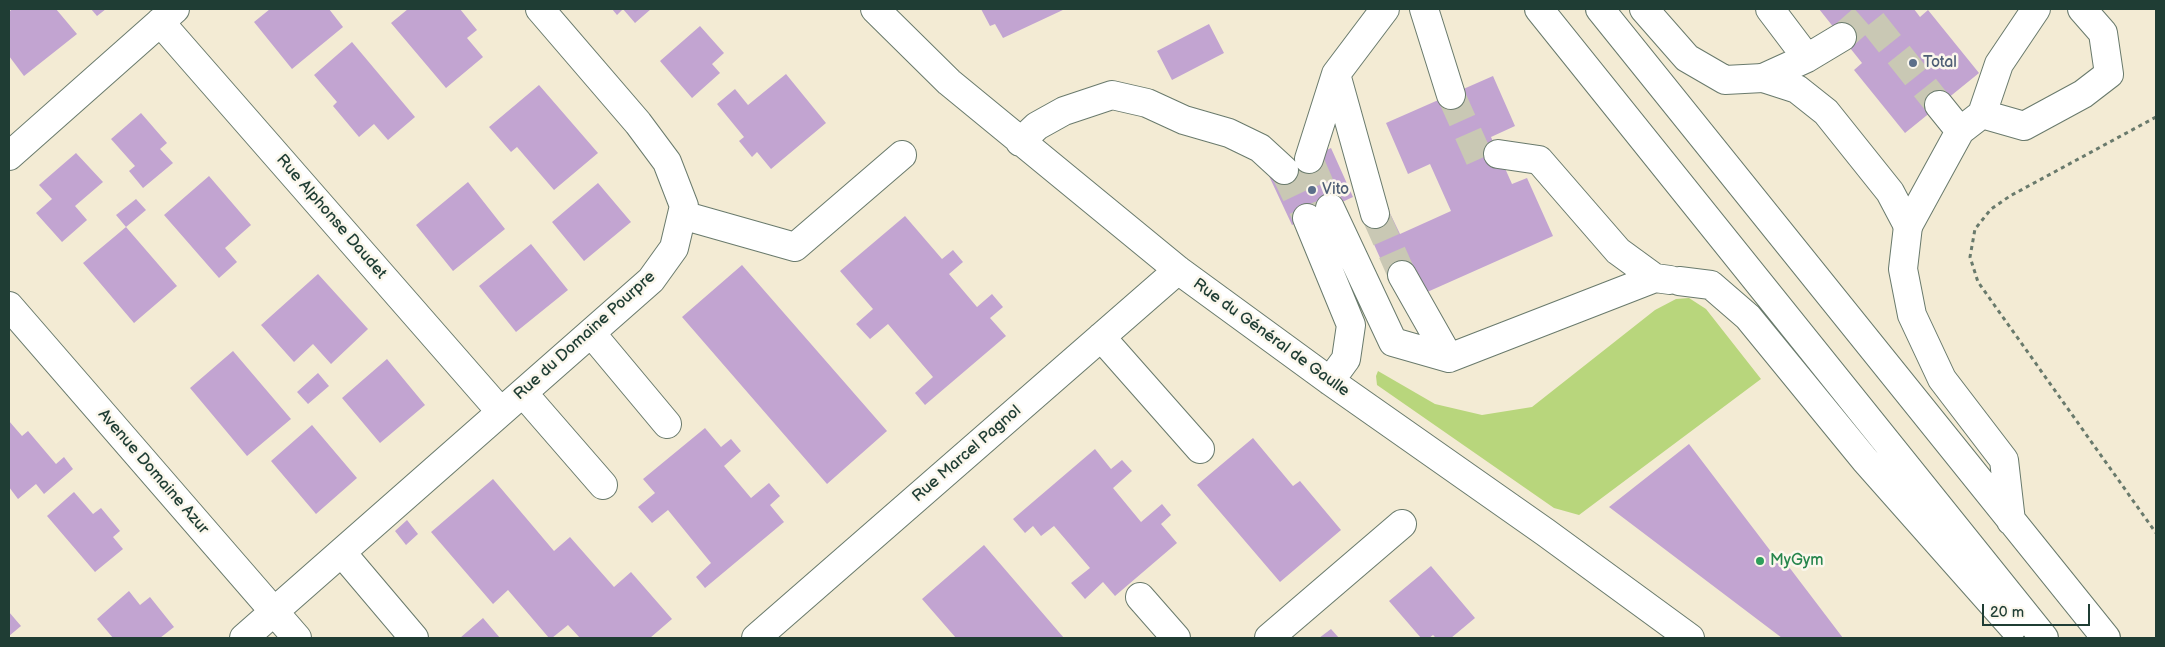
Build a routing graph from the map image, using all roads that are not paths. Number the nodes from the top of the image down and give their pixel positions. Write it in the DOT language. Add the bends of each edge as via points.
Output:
graph roads {
  1 [pos="540,9"];
  2 [pos="875,9"];
  3 [pos="1385,9"];
  4 [pos="1424,9"];
  5 [pos="1539,9"];
  6 [pos="1600,9"];
  7 [pos="1644,9"];
  8 [pos="1770,9"];
  9 [pos="2036,9"];
  10 [pos="2082,9"];
  11 [pos="168,15"];
  12 [pos="1842,37"];
  13 [pos="1807,58"];
  14 [pos="1336,74"];
  15 [pos="1763,78"];
  16 [pos="1451,95"];
  17 [pos="1940,105"];
  18 [pos="1982,114"];
  19 [pos="1960,131"];
  20 [pos="1020,142"];
  21 [pos="1498,154"];
  22 [pos="902,155"];
  23 [pos="9,156"];
  24 [pos="1309,159"];
  25 [pos="1284,170"];
  26 [pos="1375,214"];
  27 [pos="682,215"];
  28 [pos="1908,226"];
  29 [pos="1178,270"];
  30 [pos="1402,274"];
  31 [pos="1667,280"];
  32 [pos="9,306"];
  33 [pos="591,333"];
  34 [pos="1101,337"];
  35 [pos="1449,358"];
  36 [pos="1330,381"];
  37 [pos="523,393"];
  38 [pos="501,412"];
  39 [pos="667,424"];
  40 [pos="1200,449"];
  41 [pos="603,485"];
  42 [pos="2011,521"];
  43 [pos="1402,524"];
  44 [pos="342,553"];
  45 [pos="1140,597"];
  46 [pos="274,612"];
  47 [pos="244,638"];
  48 [pos="297,638"];
  49 [pos="414,638"];
  50 [pos="756,638"];
  51 [pos="1176,638"];
  52 [pos="1269,638"];
  53 [pos="1690,638"];
  54 [pos="2023,638"];
  55 [pos="2044,638"];
  56 [pos="2106,638"];
  1 -- 27 [label="main road, Rue du Domaine Pourpre" via="638,123 667,162 684,206"];
  2 -- 20 [label="main road, Rue du Général de Gaulle" via="949,82"];
  3 -- 14 [label="main road"];
  4 -- 16 [label="main road"];
  5 -- 55 [label="main road"];
  6 -- 42 [label="main road"];
  7 -- 15 [label="main road" via="1687,58 1725,80"];
  8 -- 13 [label="main road"];
  9 -- 18 [label="main road" via="1999,64"];
  10 -- 18 [label="main road" via="2103,33 2109,74 2083,94 2024,126"];
  11 -- 23 [label="main road"];
  11 -- 38 [label="main road, Rue Alphonse Daudet"];
  12 -- 13 [label="main road"];
  13 -- 15 [label="main road"];
  14 -- 24 [label="main road"];
  14 -- 26 [label="main road"];
  15 -- 28 [label="main road" via="1797,89 1826,112 1890,192"];
  17 -- 19 [label="main road"];
  18 -- 19 [label="main road"];
  19 -- 28 [label="main road"];
  20 -- 25 [label="main road" via="1038,126 1064,111 1112,95 1147,103 1184,120 1229,133 1260,148"];
  20 -- 29 [label="main road, Rue du Général de Gaulle"];
  21 -- 31 [label="main road" via="1539,160 1618,251"];
  22 -- 27 [label="main road" via="795,247"];
  27 -- 33 [label="main road, Rue du Domaine Pourpre" via="674,248 651,280"];
  28 -- 42 [label="main road" via="1903,269 1912,315 1942,379 2004,460"];
  29 -- 34 [label="main road, Rue Marcel Pagnol"];
  29 -- 36 [label="main road, Rue du Général de Gaulle"];
  30 -- 35 [label="main road"];
  31 -- 35 [label="main road"];
  31 -- 54 [label="main road" via="1711,286 1748,317 1865,460"];
  32 -- 46 [label="main road, Avenue Domaine Azur"];
  33 -- 37 [label="main road, Rue du Domaine Pourpre"];
  33 -- 39 [label="main road"];
  34 -- 40 [label="main road"];
  34 -- 50 [label="main road, Rue Marcel Pagnol"];
  35 -- 36 [label="main road" via="1393,342 1319,213 1351,325 1346,359"];
  36 -- 53 [label="main road, Rue du Général de Gaulle"];
  37 -- 38 [label="main road, Rue du Domaine Pourpre"];
  37 -- 41 [label="main road"];
  38 -- 44 [label="main road, Rue du Domaine Pourpre"];
  42 -- 56 [label="main road"];
  43 -- 52 [label="main road"];
  44 -- 46 [label="main road, Rue du Domaine Pourpre"];
  44 -- 49 [label="main road"];
  45 -- 51 [label="main road"];
  46 -- 47 [label="main road, Rue du Domaine Pourpre"];
  46 -- 48 [label="main road, Avenue Domaine Azur"];
}
